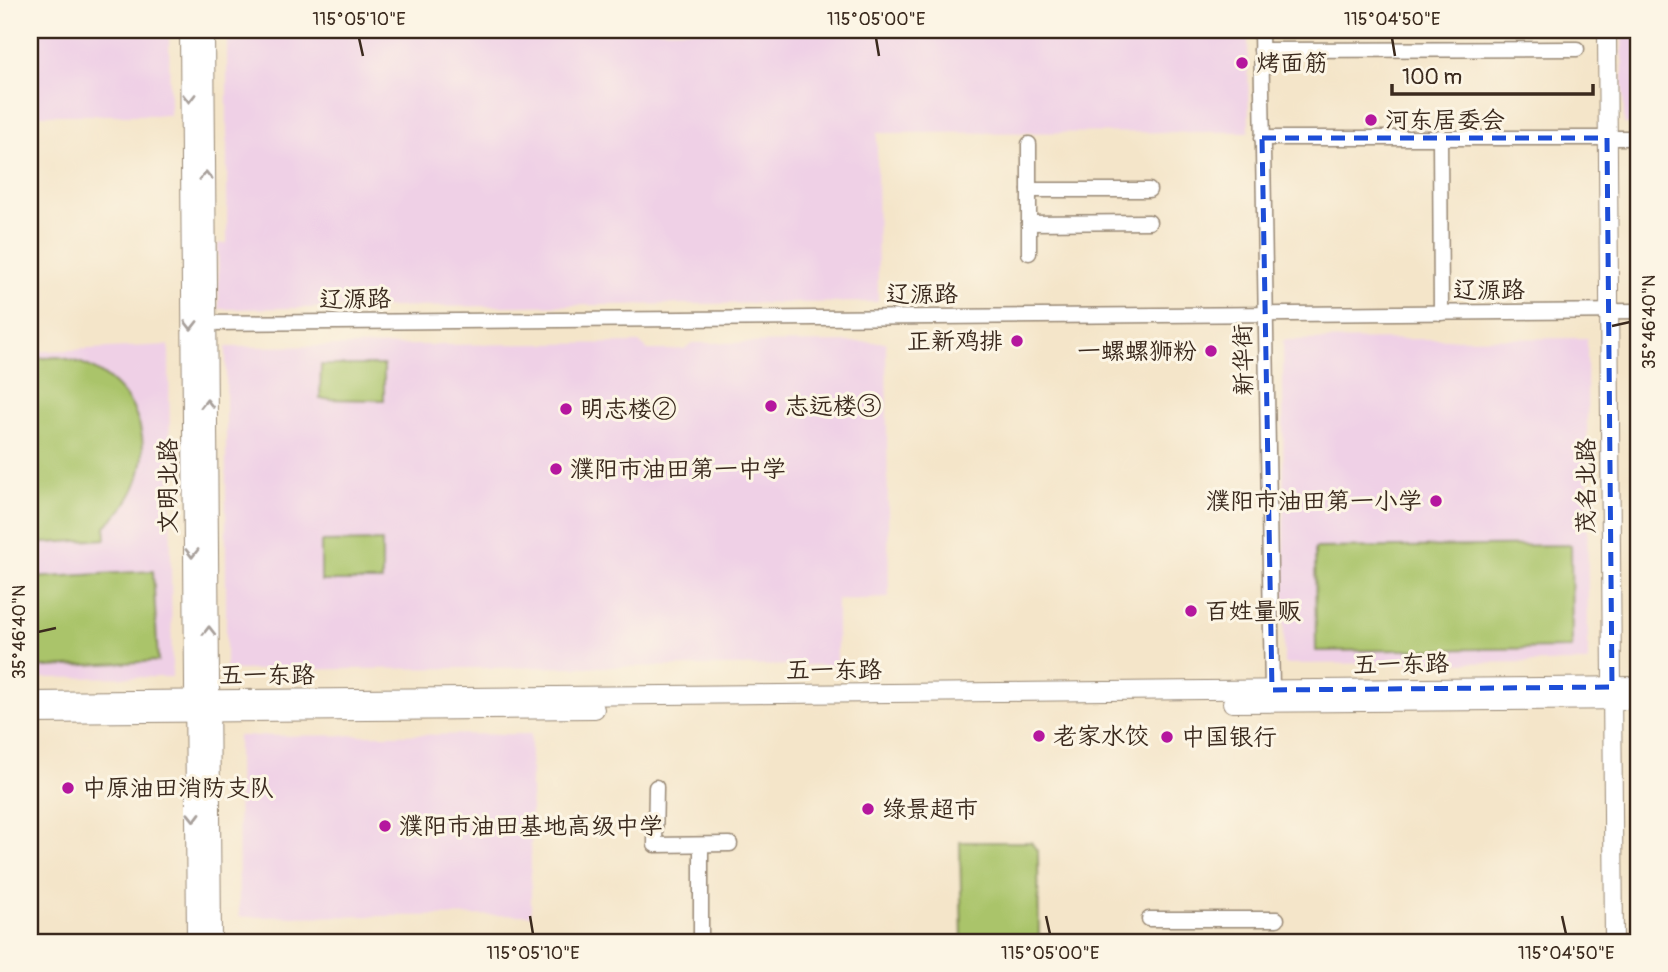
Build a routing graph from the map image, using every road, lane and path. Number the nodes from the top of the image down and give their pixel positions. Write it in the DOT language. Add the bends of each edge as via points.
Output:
graph roads {
  1 [pos="189,30"];
  2 [pos="205,30"];
  3 [pos="1261,30"];
  4 [pos="1607,30"];
  5 [pos="1577,49"];
  6 [pos="1261,50"];
  7 [pos="1440,137"];
  8 [pos="1262,138"];
  9 [pos="1608,138"];
  10 [pos="1638,138"];
  11 [pos="1029,144"];
  12 [pos="1029,190"];
  13 [pos="1149,190"];
  14 [pos="1149,222"];
  15 [pos="1029,223"];
  16 [pos="1029,253"];
  17 [pos="1638,311"];
  18 [pos="1609,312"];
  19 [pos="1441,313"];
  20 [pos="1265,314"];
  21 [pos="207,323"];
  22 [pos="1638,687"];
  23 [pos="1272,690"];
  24 [pos="1612,694"];
  25 [pos="1638,700"];
  26 [pos="30,701"];
  27 [pos="201,706"];
  28 [pos="30,714"];
  29 [pos="656,787"];
  30 [pos="701,845"];
  31 [pos="730,845"];
  32 [pos="1149,919"];
  33 [pos="1277,919"];
  34 [pos="196,942"];
  35 [pos="212,942"];
  36 [pos="701,942"];
  37 [pos="1614,942"];
  1 -- 27 [label="street, 文明北路, one-way"];
  21 -- 2 [label="street, 文明北路, one-way"];
  3 -- 6 [label="street, 新华街"];
  4 -- 9 [label="street, 茂名北路"];
  5 -- 6 [label="street"];
  6 -- 8 [label="street, 新华街"];
  7 -- 8 [label="street"];
  7 -- 9 [label="street"];
  7 -- 19 [label="street"];
  8 -- 20 [label="street, 新华街"];
  9 -- 10 [label="street"];
  9 -- 18 [label="street, 茂名北路"];
  11 -- 12 [label="street"];
  12 -- 13 [label="street"];
  12 -- 15 [label="street"];
  14 -- 15 [label="street"];
  15 -- 16 [label="street"];
  17 -- 18 [label="street, 辽源路"];
  18 -- 19 [label="street, 辽源路"];
  18 -- 24 [label="street, 茂名北路"];
  19 -- 20 [label="street, 辽源路"];
  20 -- 21 [label="street, 辽源路"];
  20 -- 23 [label="street, 新华街"];
  27 -- 21 [label="street, 文明北路, one-way"];
  22 -- 24 [label="street, 五一东路"];
  23 -- 24 [label="street, 五一东路"];
  23 -- 27 [label="street, 五一东路"];
  24 -- 25 [label="street, 五一东路"];
  24 -- 27 [label="street, 五一东路"];
  24 -- 37 [label="street, 茂名北路"];
  26 -- 27 [label="street, 五一东路"];
  27 -- 28 [label="street, 五一东路"];
  27 -- 34 [label="street, 文明北路, one-way"];
  27 -- 35 [label="street, 文明北路"];
  29 -- 30 [label="street" via="655,845"];
  30 -- 31 [label="street"];
  30 -- 36 [label="street"];
  32 -- 33 [label="street"];
}
